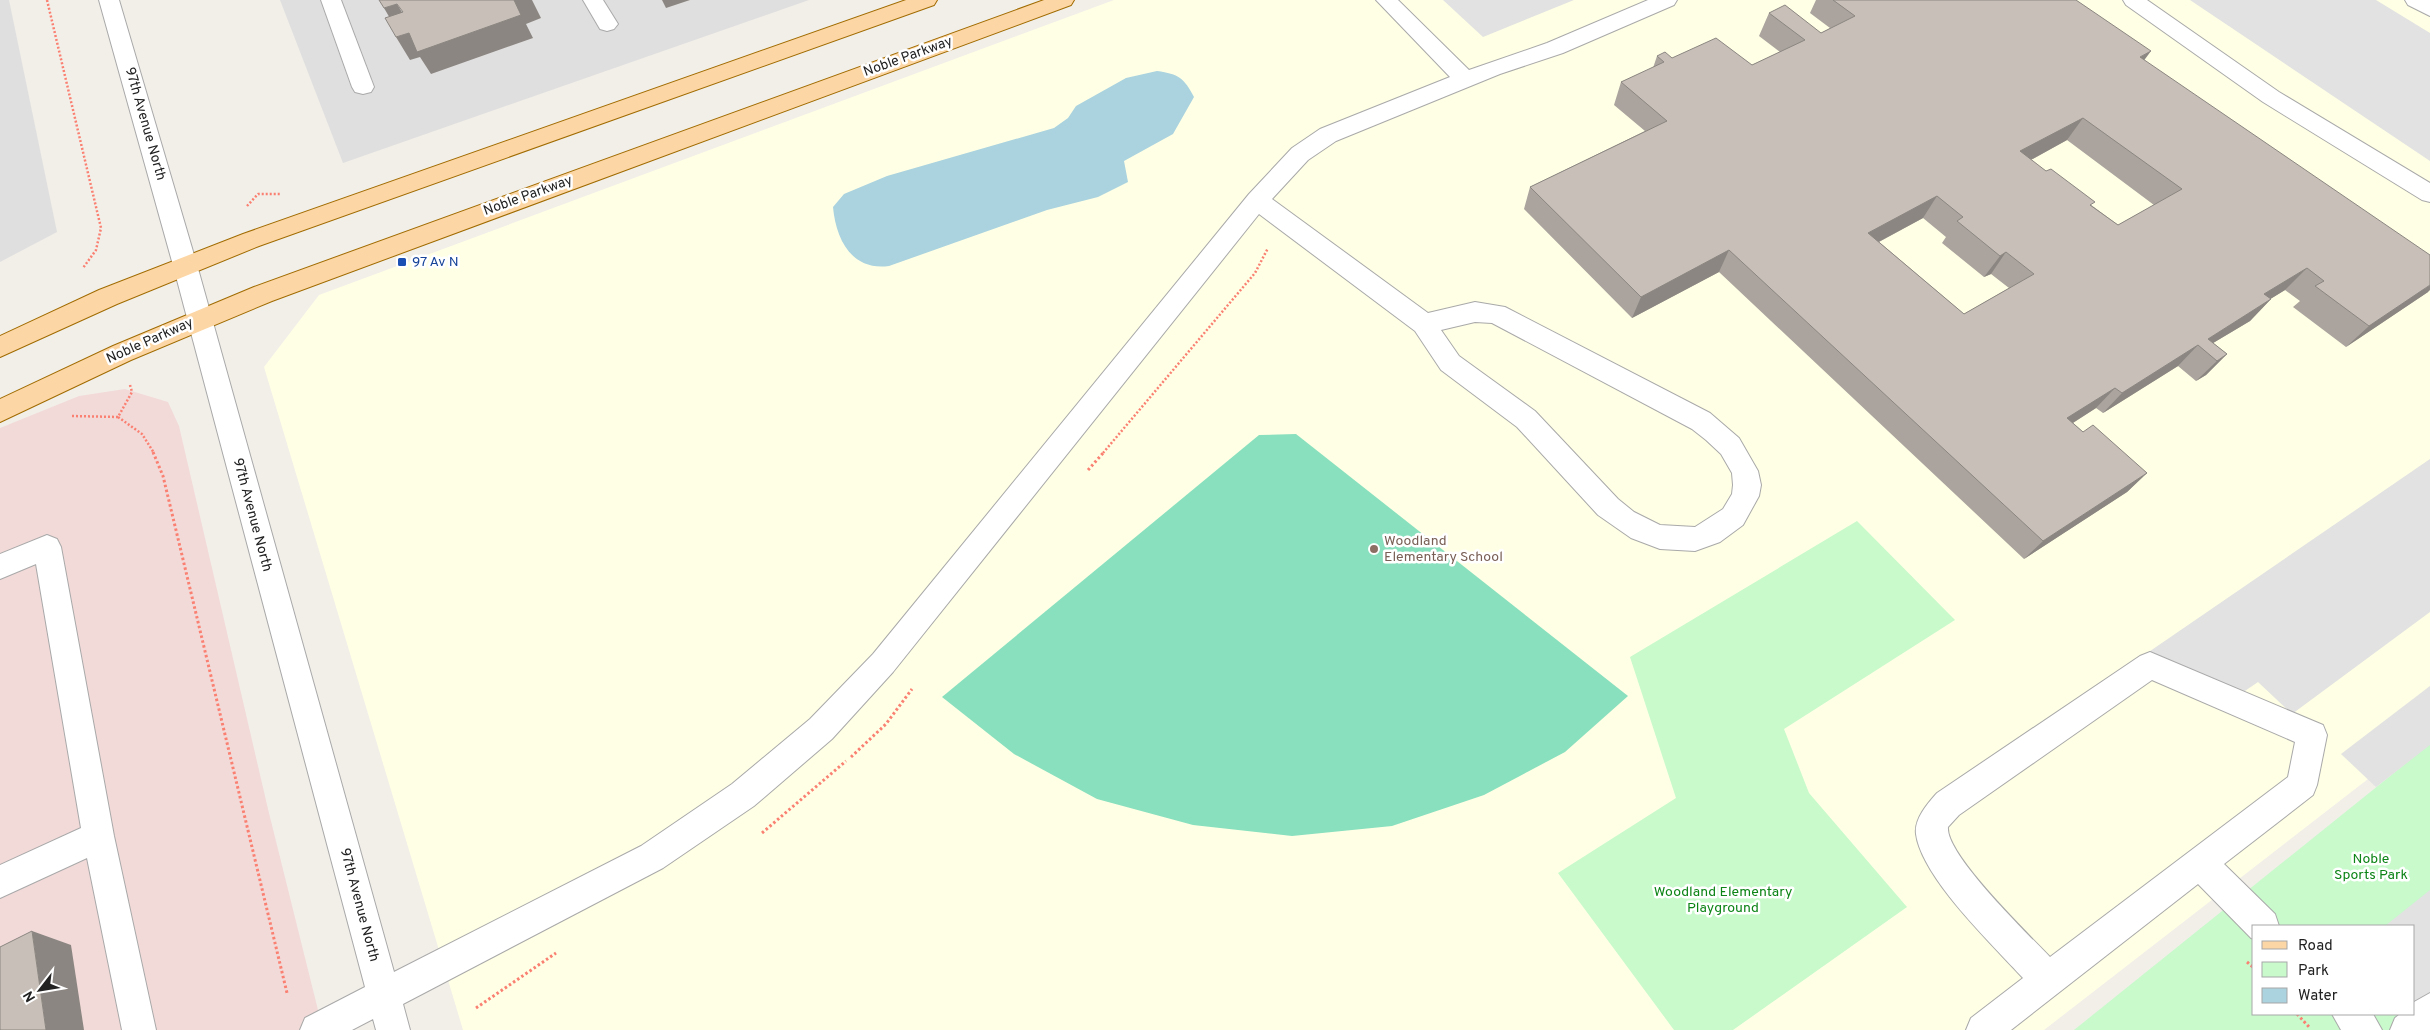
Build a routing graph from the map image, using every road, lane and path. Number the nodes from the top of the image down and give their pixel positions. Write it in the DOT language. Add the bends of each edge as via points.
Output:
graph roads {
  1 [pos="48,0"];
  2 [pos="109,0"];
  3 [pos="331,0"];
  4 [pos="593,0"];
  5 [pos="927,0"];
  6 [pos="1064,0"];
  7 [pos="1386,0"];
  8 [pos="1667,0"];
  9 [pos="2133,0"];
  10 [pos="2416,0"];
  11 [pos="2430,9"];
  12 [pos="607,24"];
  13 [pos="1466,80"];
  14 [pos="363,86"];
  15 [pos="2430,194"];
  16 [pos="1257,200"];
  17 [pos="185,265"];
  18 [pos="83,268"];
  19 [pos="199,319"];
  20 [pos="1424,324"];
  21 [pos="0,347"];
  22 [pos="132,392"];
  23 [pos="0,411"];
  24 [pos="69,416"];
  25 [pos="118,417"];
  26 [pos="0,567"];
  27 [pos="98,836"];
  28 [pos="2200,862"];
  29 [pos="0,882"];
  30 [pos="2262,925"];
  31 [pos="2048,980"];
  32 [pos="287,993"];
  33 [pos="383,994"];
  34 [pos="2430,1010"];
  35 [pos="2298,1015"];
  36 [pos="2350,1015"];
  37 [pos="139,1030"];
  38 [pos="316,1030"];
  39 [pos="393,1030"];
  40 [pos="1983,1030"];
  41 [pos="2312,1030"];
  42 [pos="2365,1030"];
  43 [pos="2407,1030"];
  1 -- 18 [label="path" via="101,228 99,246"];
  2 -- 17 [label="street, 97th Avenue North"];
  3 -- 14 [label="street"];
  4 -- 12 [label="street"];
  5 -- 17 [label="main road"];
  6 -- 19 [label="main road, Noble Parkway"];
  7 -- 13 [label="street"];
  8 -- 13 [label="street" via="1555,48"];
  9 -- 15 [label="street" via="2271,97"];
  10 -- 11 [label="street"];
  13 -- 16 [label="street" via="1328,135 1300,154"];
  16 -- 20 [label="street"];
  16 -- 33 [label="street" via="882,663 821,729 743,795 652,857"];
  17 -- 19 [label="street, 97th Avenue North"];
  17 -- 21 [label="main road"];
  19 -- 23 [label="main road, Noble Parkway"];
  19 -- 33 [label="street, 97th Avenue North"];
  20 -- 20 [label="street" via="1450,363 1526,419 1608,507 1641,530 1660,537 1694,539 1723,526 1741,506 1747,485 1740,459 1701,421 1496,314 1475,312"];
  22 -- 25 [label="path"];
  24 -- 25 [label="path"];
  25 -- 32 [label="path" via="136,426 146,438 163,476"];
  26 -- 27 [label="street" via="47,546"];
  27 -- 29 [label="street"];
  27 -- 37 [label="street"];
  28 -- 30 [label="street"];
  28 -- 31 [label="street"];
  28 -- 31 [label="street" via="2302,784 2312,735 2150,665 1948,804 1937,815 1932,832 1938,853 1956,878"];
  31 -- 40 [label="street"];
  33 -- 38 [label="street"];
  33 -- 39 [label="street, 97th Avenue North"];
  34 -- 43 [label="street"];
  35 -- 41 [label="path"];
  36 -- 42 [label="street"];
}
